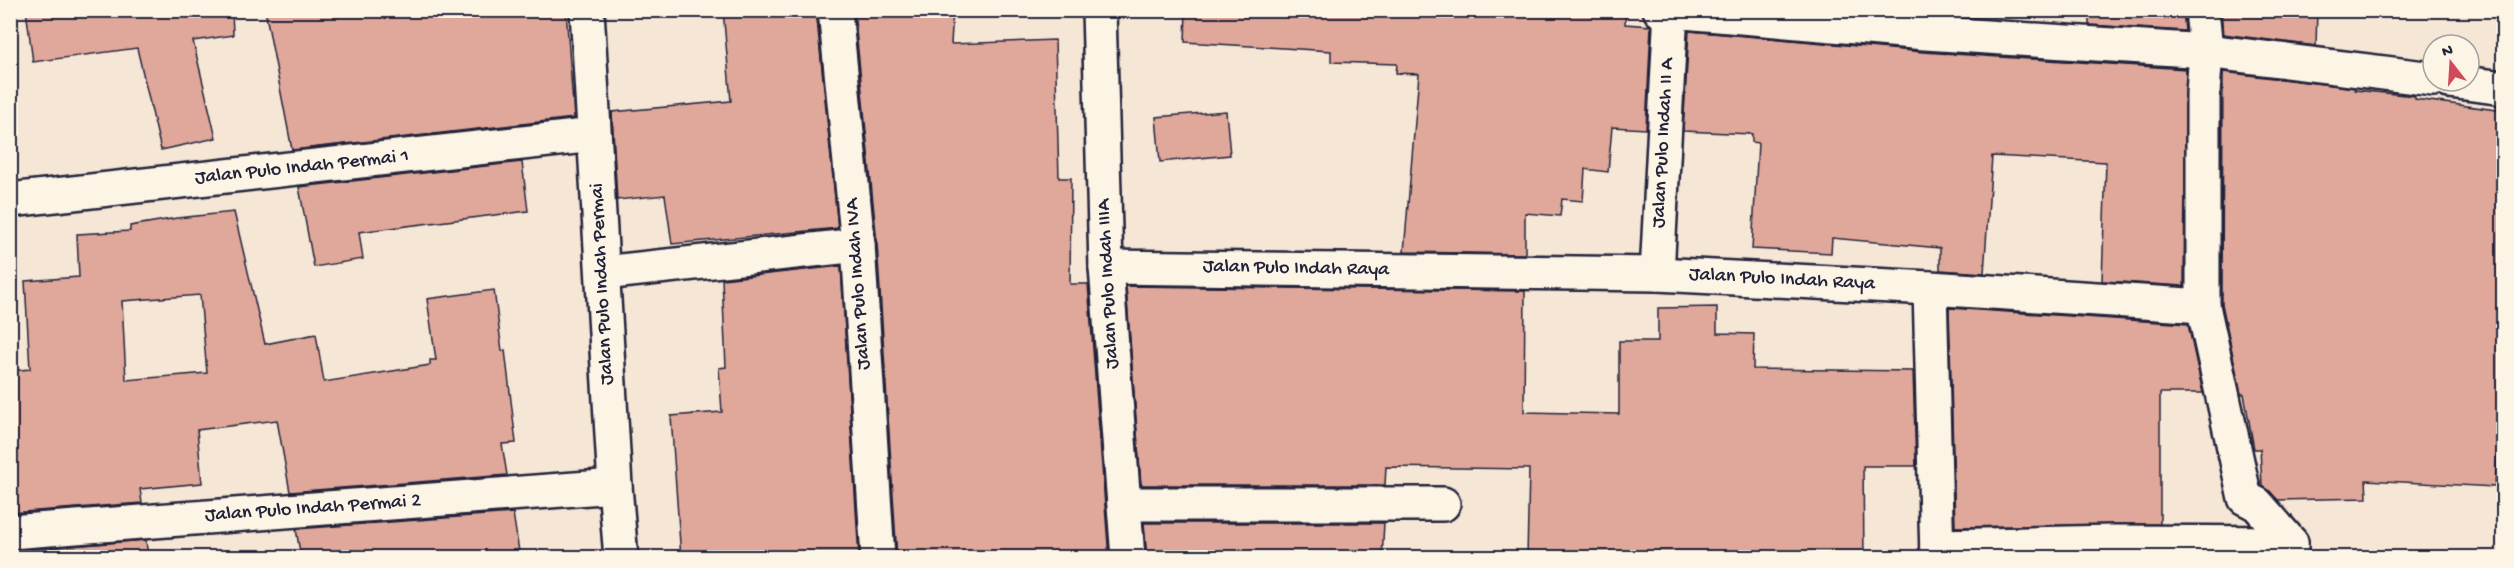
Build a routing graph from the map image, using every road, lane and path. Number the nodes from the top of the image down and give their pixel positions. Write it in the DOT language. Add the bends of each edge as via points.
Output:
graph roads {
  1 [pos="587,10"];
  2 [pos="835,10"];
  3 [pos="1099,10"];
  4 [pos="2202,10"];
  5 [pos="1667,11"];
  6 [pos="1925,22"];
  7 [pos="2206,51"];
  8 [pos="2421,78"];
  9 [pos="2481,85"];
  10 [pos="2504,88"];
  11 [pos="594,135"];
  12 [pos="10,200"];
  13 [pos="858,245"];
  14 [pos="1106,267"];
  15 [pos="603,273"];
  16 [pos="1657,274"];
  17 [pos="1930,288"];
  18 [pos="2203,306"];
  19 [pos="615,486"];
  20 [pos="1124,504"];
  21 [pos="1443,504"];
  22 [pos="10,532"];
  23 [pos="2291,550"];
  24 [pos="1937,552"];
  25 [pos="621,558"];
  26 [pos="878,558"];
  27 [pos="1128,558"];
  1 -- 11 [label="street, Jalan Pulo Indah Permai"];
  2 -- 13 [label="street, Jalan Pulo Indah IVA"];
  3 -- 14 [label="street, Jalan Pulo Indah IIIA"];
  4 -- 7 [label="street"];
  5 -- 6 [label="street"];
  5 -- 16 [label="street, Jalan Pulo Indah II A"];
  6 -- 7 [label="street"];
  7 -- 8 [label="street"];
  7 -- 18 [label="street"];
  9 -- 10 [label="street"];
  11 -- 12 [label="street, Jalan Pulo Indah Permai 1"];
  11 -- 15 [label="street, Jalan Pulo Indah Permai"];
  13 -- 15 [label="street"];
  13 -- 26 [label="street, Jalan Pulo Indah IVA"];
  14 -- 16 [label="street, Jalan Pulo Indah Raya"];
  14 -- 20 [label="street, Jalan Pulo Indah IIIA"];
  15 -- 19 [label="street, Jalan Pulo Indah Permai"];
  16 -- 17 [label="street, Jalan Pulo Indah Raya"];
  17 -- 18 [label="street, Jalan Pulo Indah Raya"];
  17 -- 24 [label="street"];
  18 -- 23 [label="street" via="2245,498 2257,504"];
  19 -- 22 [label="street, Jalan Pulo Indah Permai 2"];
  19 -- 25 [label="street, Jalan Pulo Indah Permai"];
  20 -- 21 [label="street"];
  20 -- 27 [label="street, Jalan Pulo Indah IIIA"];
  23 -- 24 [label="street" via="2113,542"];
}
